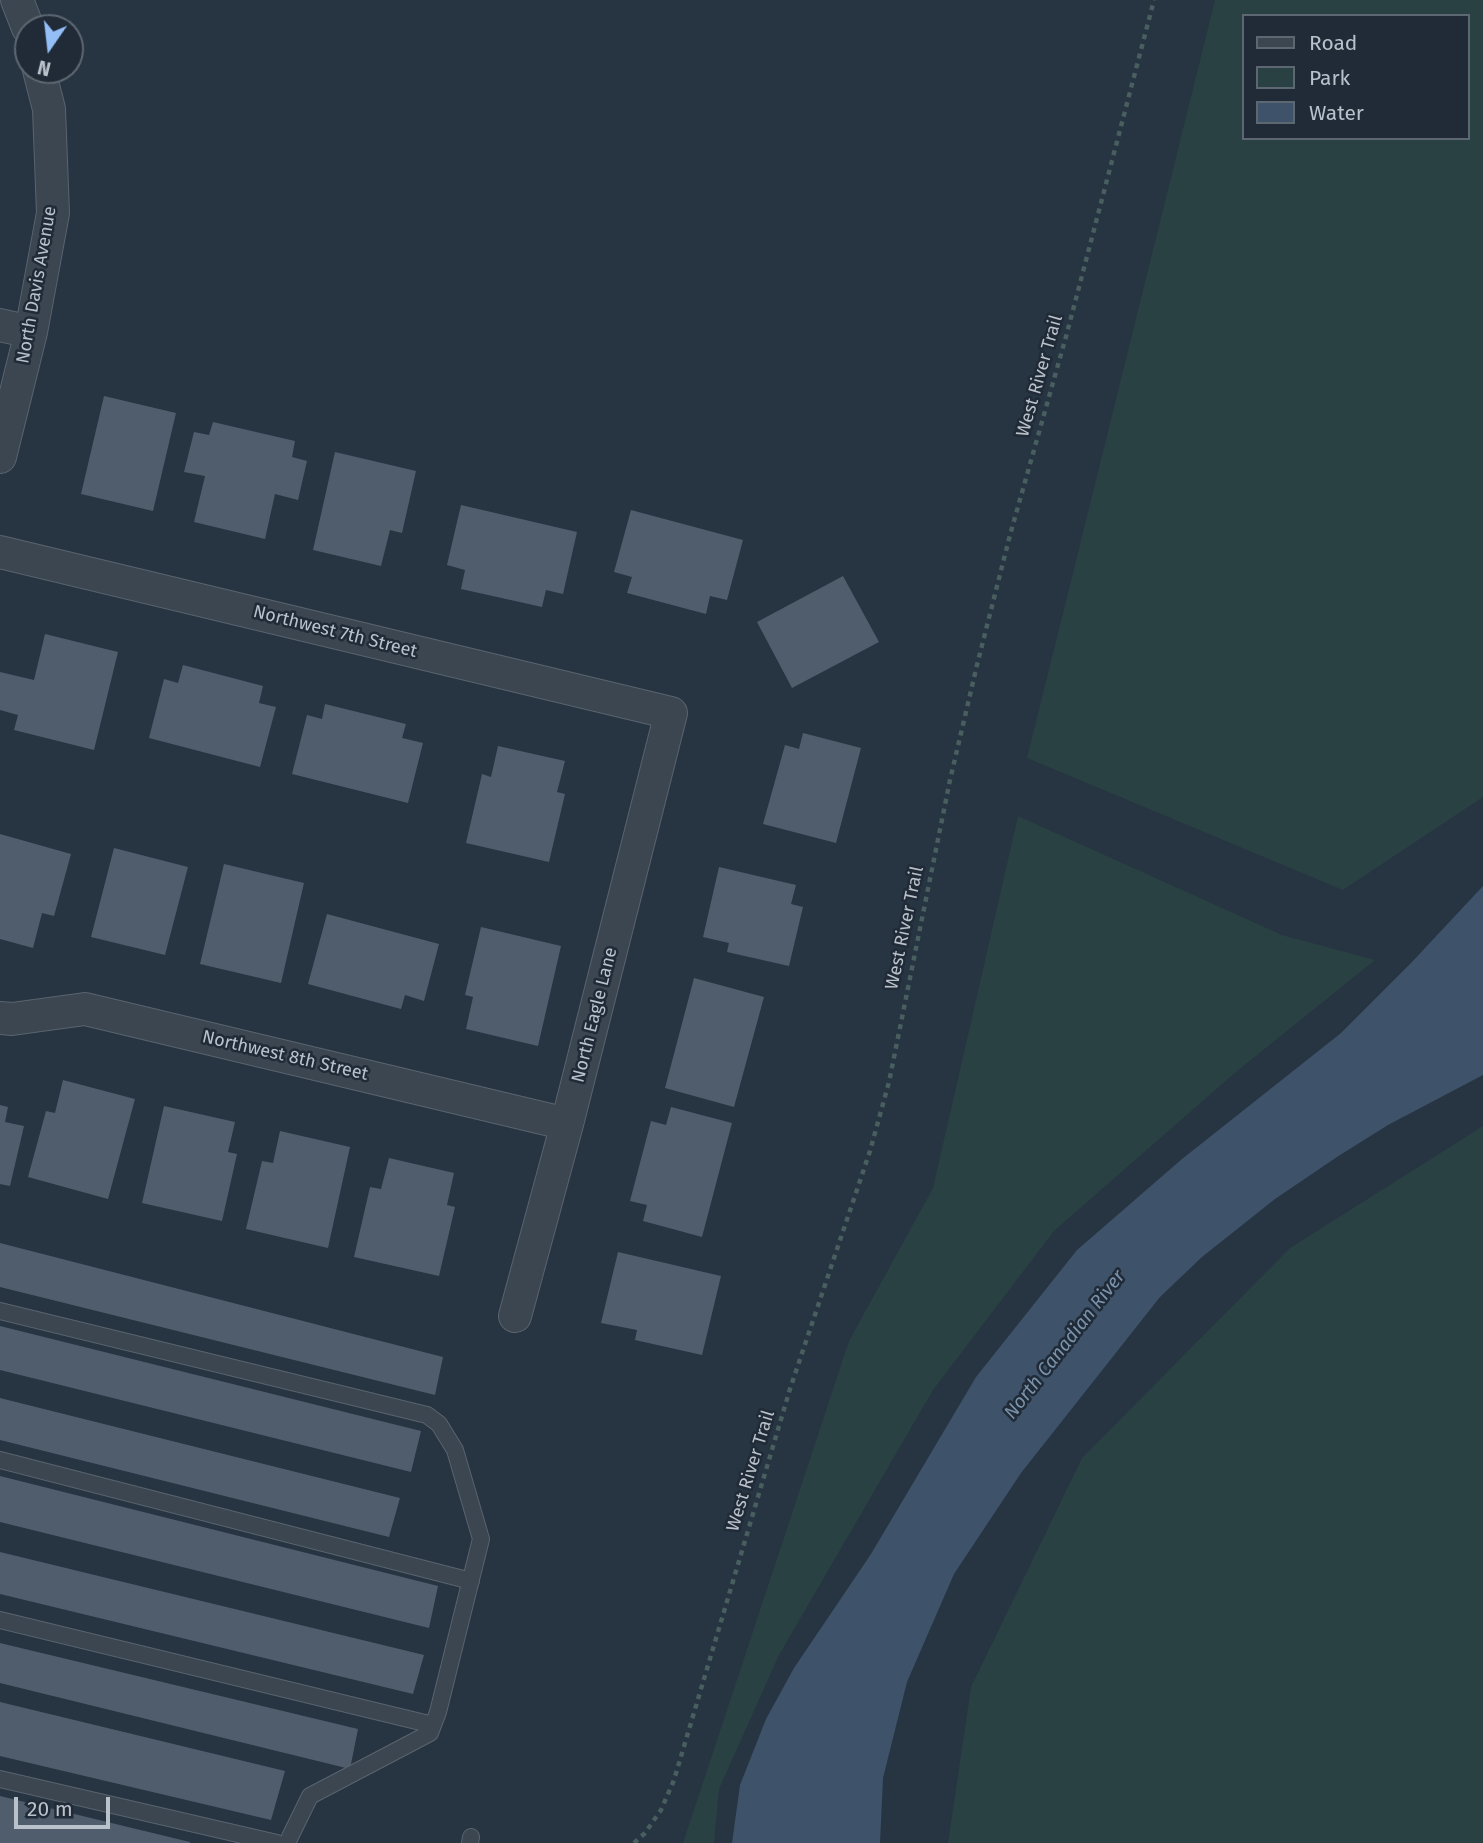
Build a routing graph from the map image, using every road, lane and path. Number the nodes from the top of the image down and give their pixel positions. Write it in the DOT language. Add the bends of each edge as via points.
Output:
graph roads {
  1 [pos="1154,0"];
  2 [pos="43,84"];
  3 [pos="0,325"];
  4 [pos="31,332"];
  5 [pos="0,457"];
  6 [pos="0,552"];
  7 [pos="671,713"];
  8 [pos="0,1018"];
  9 [pos="567,1124"];
  10 [pos="0,1311"];
  11 [pos="516,1315"];
  12 [pos="0,1460"];
  13 [pos="471,1580"];
  14 [pos="0,1620"];
  15 [pos="433,1725"];
  16 [pos="0,1779"];
  17 [pos="277,1843"];
  18 [pos="287,1843"];
  19 [pos="634,1843"];
  1 -- 19 [label="path, West River Trail" via="977,665 870,1151 790,1390 674,1780 661,1810"];
  2 -- 4 [label="street, North Davis Avenue" via="49,109 53,213"];
  3 -- 4 [label="street"];
  4 -- 5 [label="street, North Davis Avenue"];
  6 -- 7 [label="street, Northwest 7th Street"];
  7 -- 9 [label="street, North Eagle Lane"];
  8 -- 9 [label="street, Northwest 8th Street" via="85,1009"];
  9 -- 11 [label="street, North Eagle Lane"];
  10 -- 13 [label="lane" via="428,1415 455,1450 481,1539"];
  12 -- 13 [label="lane"];
  13 -- 15 [label="lane"];
  14 -- 15 [label="lane"];
  15 -- 18 [label="lane" via="430,1733 416,1742 310,1796"];
  16 -- 17 [label="lane"];
}
